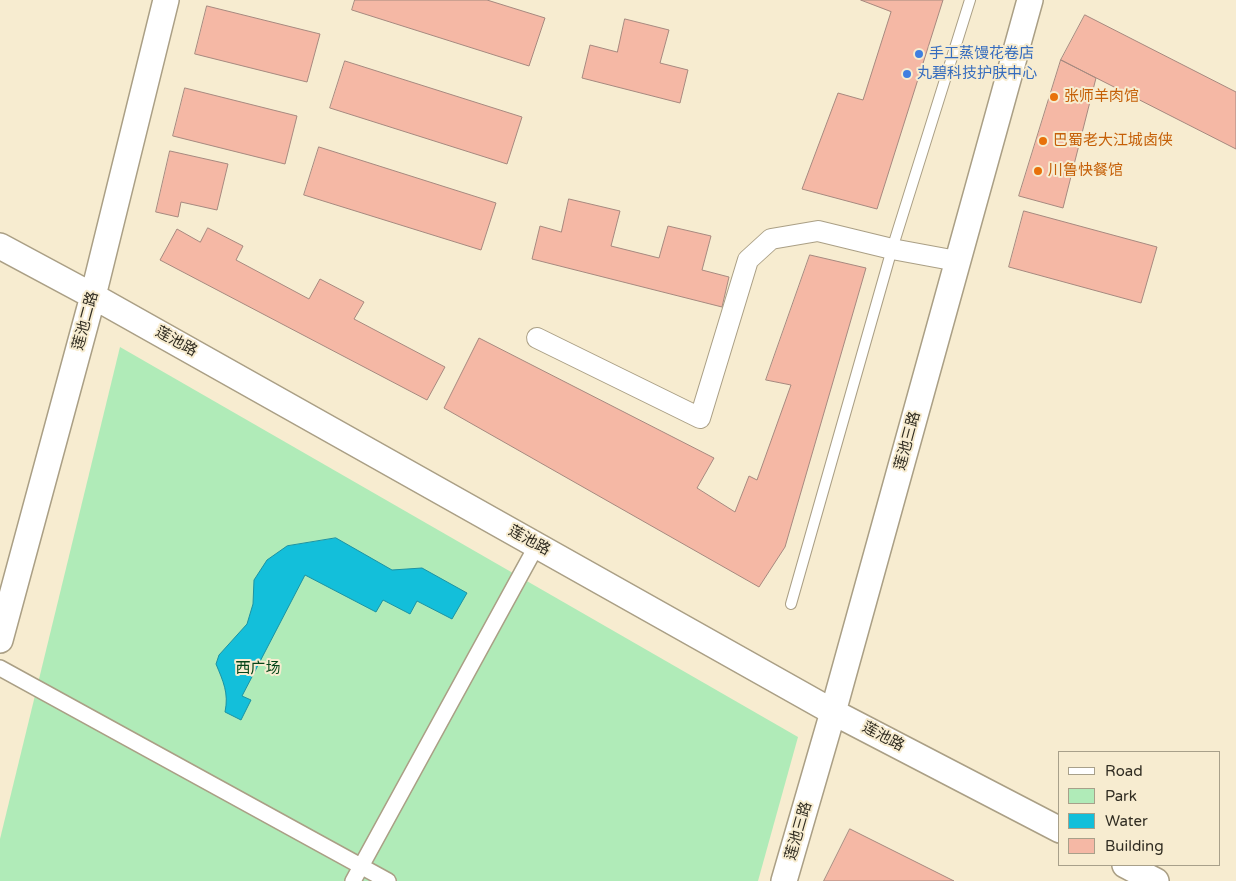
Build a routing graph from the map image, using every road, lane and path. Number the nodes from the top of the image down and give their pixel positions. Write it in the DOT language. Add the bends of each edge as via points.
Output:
graph roads {
  1 [pos="166,0"];
  2 [pos="970,0"];
  3 [pos="1030,0"];
  4 [pos="0,246"];
  5 [pos="892,249"];
  6 [pos="957,261"];
  7 [pos="93,296"];
  8 [pos="537,338"];
  9 [pos="537,545"];
  10 [pos="791,604"];
  11 [pos="0,640"];
  12 [pos="0,668"];
  13 [pos="833,712"];
  14 [pos="1058,829"];
  15 [pos="361,866"];
  16 [pos="1127,866"];
  17 [pos="353,881"];
  18 [pos="388,881"];
  19 [pos="784,881"];
  20 [pos="1156,881"];
  1 -- 7 [label="street, 莲池二路"];
  2 -- 5 [label="lane"];
  3 -- 6 [label="street, 莲池三路"];
  4 -- 7 [label="street, 莲池路"];
  5 -- 6 [label="street"];
  5 -- 8 [label="street" via="818,231 771,239 748,260 700,418"];
  5 -- 10 [label="lane"];
  6 -- 13 [label="street, 莲池三路"];
  7 -- 9 [label="street, 莲池路"];
  7 -- 11 [label="street, 莲池二路"];
  9 -- 13 [label="street, 莲池路"];
  9 -- 15 [label="street"];
  12 -- 15 [label="street"];
  13 -- 14 [label="street, 莲池路"];
  13 -- 19 [label="street, 莲池三路"];
  15 -- 17 [label="street"];
  15 -- 18 [label="street"];
  16 -- 20 [label="street"];
}
